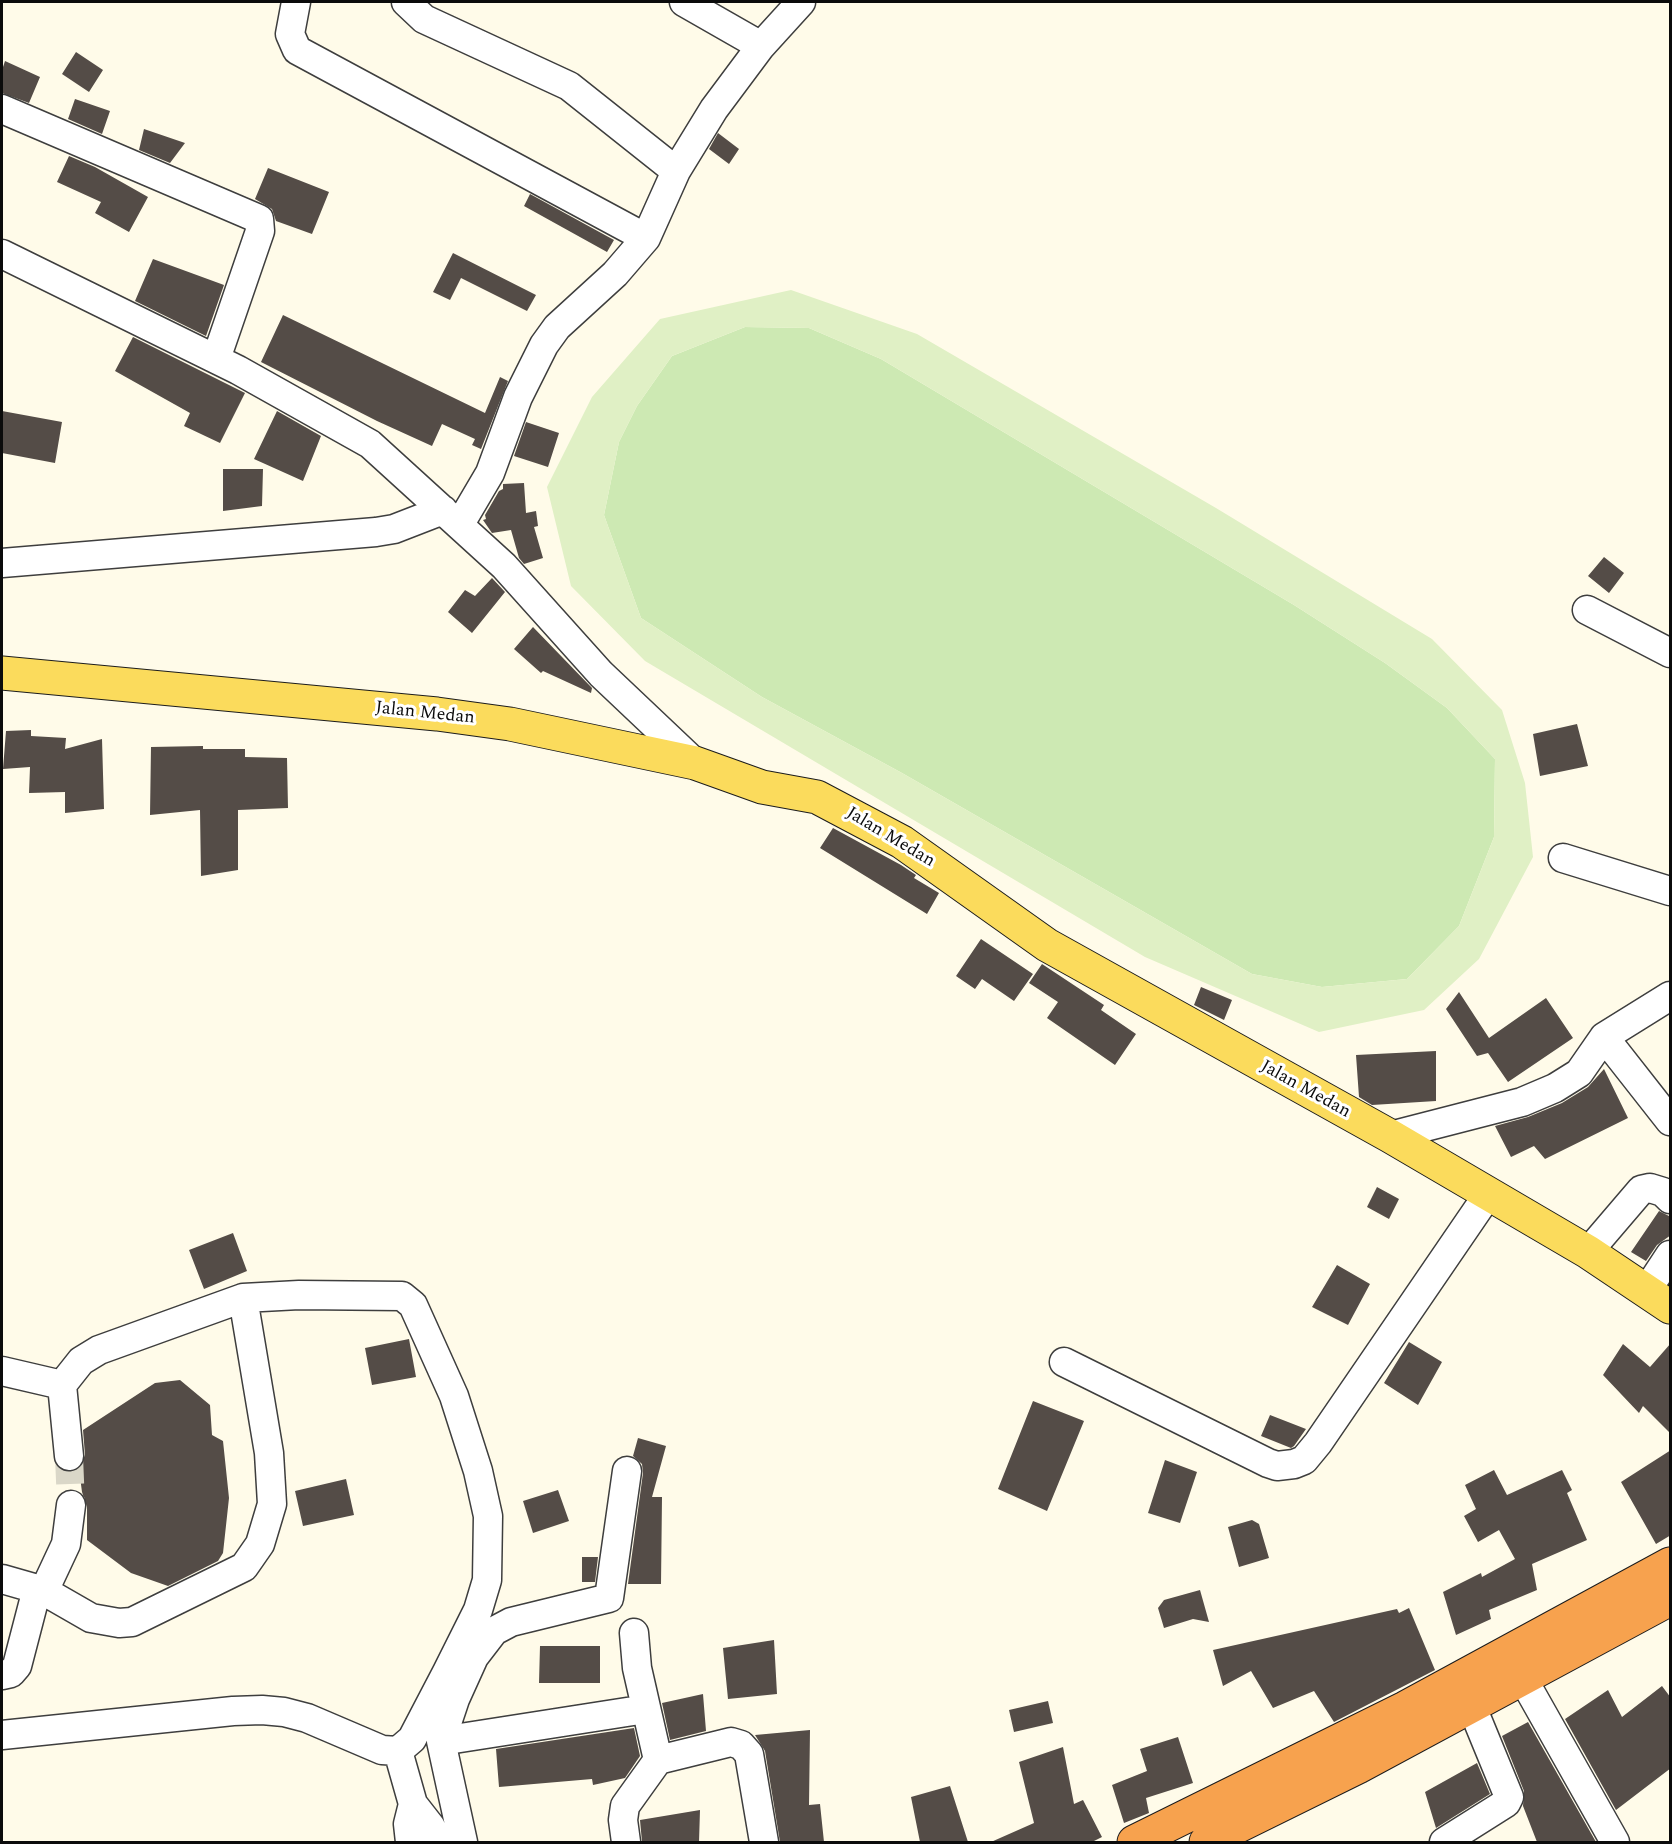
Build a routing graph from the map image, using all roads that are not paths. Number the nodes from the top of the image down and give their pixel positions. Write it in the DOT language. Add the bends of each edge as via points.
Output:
graph roads {
  1 [pos="296,2"];
  2 [pos="406,2"];
  3 [pos="684,2"];
  4 [pos="801,2"];
  5 [pos="761,46"];
  6 [pos="2,109"];
  7 [pos="676,171"];
  8 [pos="646,238"];
  9 [pos="2,254"];
  10 [pos="216,359"];
  11 [pos="451,517"];
  12 [pos="2,563"];
  13 [pos="1587,610"];
  14 [pos="1671,653"];
  15 [pos="2,673"];
  16 [pos="695,763"];
  17 [pos="1563,858"];
  18 [pos="1671,891"];
  19 [pos="1671,996"];
  20 [pos="1604,1037"];
  21 [pos="1671,1121"];
  22 [pos="1390,1136"];
  23 [pos="1487,1196"];
  24 [pos="1671,1198"];
  25 [pos="1588,1252"];
  26 [pos="1671,1255"];
  27 [pos="243,1298"];
  28 [pos="1659,1298"];
  29 [pos="1064,1362"];
  30 [pos="2,1371"];
  31 [pos="62,1385"];
  32 [pos="69,1456"];
  33 [pos="627,1471"];
  34 [pos="71,1505"];
  35 [pos="1671,1564"];
  36 [pos="2,1579"];
  37 [pos="41,1590"];
  38 [pos="1671,1599"];
  39 [pos="634,1633"];
  40 [pos="2,1675"];
  41 [pos="1523,1679"];
  42 [pos="1472,1707"];
  43 [pos="646,1708"];
  44 [pos="2,1735"];
  45 [pos="441,1741"];
  46 [pos="398,1751"];
  47 [pos="658,1760"];
  48 [pos="412,1804"];
  49 [pos="1450,1841"];
  50 [pos="410,1842"];
  51 [pos="436,1842"];
  52 [pos="463,1842"];
  53 [pos="626,1842"];
  54 [pos="764,1842"];
  55 [pos="1134,1842"];
  56 [pos="1206,1842"];
  57 [pos="1615,1842"];
  1 -- 8 [label="street" via="290,34 297,50"];
  2 -- 7 [label="street" via="424,19 569,86"];
  3 -- 5 [label="street"];
  4 -- 5 [label="street"];
  5 -- 7 [label="street" via="714,109"];
  6 -- 10 [label="street" via="259,219 260,231"];
  7 -- 8 [label="street"];
  8 -- 11 [label="street" via="615,274 557,327 544,345 518,397 490,473"];
  9 -- 10 [label="street"];
  10 -- 11 [label="street" via="356,435"];
  11 -- 12 [label="street" via="376,532"];
  11 -- 16 [label="street" via="526,588 601,674"];
  13 -- 14 [label="street"];
  15 -- 16 [label="main road, Jalan Medan" via="447,715 510,724"];
  16 -- 22 [label="main road, Jalan Medan" via="762,787 817,797 902,842 1047,945"];
  17 -- 18 [label="street"];
  19 -- 20 [label="street"];
  20 -- 21 [label="street"];
  20 -- 22 [label="street" via="1580,1073 1555,1088 1522,1102"];
  22 -- 23 [label="main road, Jalan Medan"];
  23 -- 25 [label="main road, Jalan Medan"];
  23 -- 29 [label="street" via="1318,1443 1304,1460 1294,1464 1268,1463"];
  24 -- 25 [label="street" via="1650,1188 1641,1190"];
  25 -- 28 [label="main road, Jalan Medan"];
  26 -- 28 [label="street"];
  27 -- 31 [label="street" via="99,1350 81,1361"];
  27 -- 37 [label="street" via="269,1453 272,1504 253,1555 244,1567 132,1622 91,1618"];
  27 -- 46 [label="street" via="402,1296 413,1305 454,1396 484,1494 489,1538 487,1580 478,1610 447,1672 412,1739"];
  30 -- 31 [label="street"];
  31 -- 32 [label="street"];
  33 -- 45 [label="street" via="609,1598 511,1622 494,1632 460,1685"];
  34 -- 37 [label="street" via="66,1544"];
  35 -- 55 [label="highway" via="1405,1708"];
  36 -- 37 [label="street"];
  37 -- 40 [label="street" via="17,1666"];
  38 -- 41 [label="highway"];
  39 -- 43 [label="street"];
  41 -- 42 [label="highway"];
  41 -- 57 [label="street"];
  42 -- 49 [label="street" via="1510,1795 1506,1803"];
  42 -- 56 [label="highway"];
  43 -- 45 [label="street"];
  43 -- 47 [label="street"];
  44 -- 46 [label="street" via="262,1710 307,1718 382,1750"];
  45 -- 52 [label="street"];
  46 -- 48 [label="street"];
  47 -- 53 [label="street" via="625,1806"];
  47 -- 54 [label="street" via="731,1742 741,1745 748,1754"];
  48 -- 50 [label="street"];
  48 -- 51 [label="street" via="431,1827"];
}
